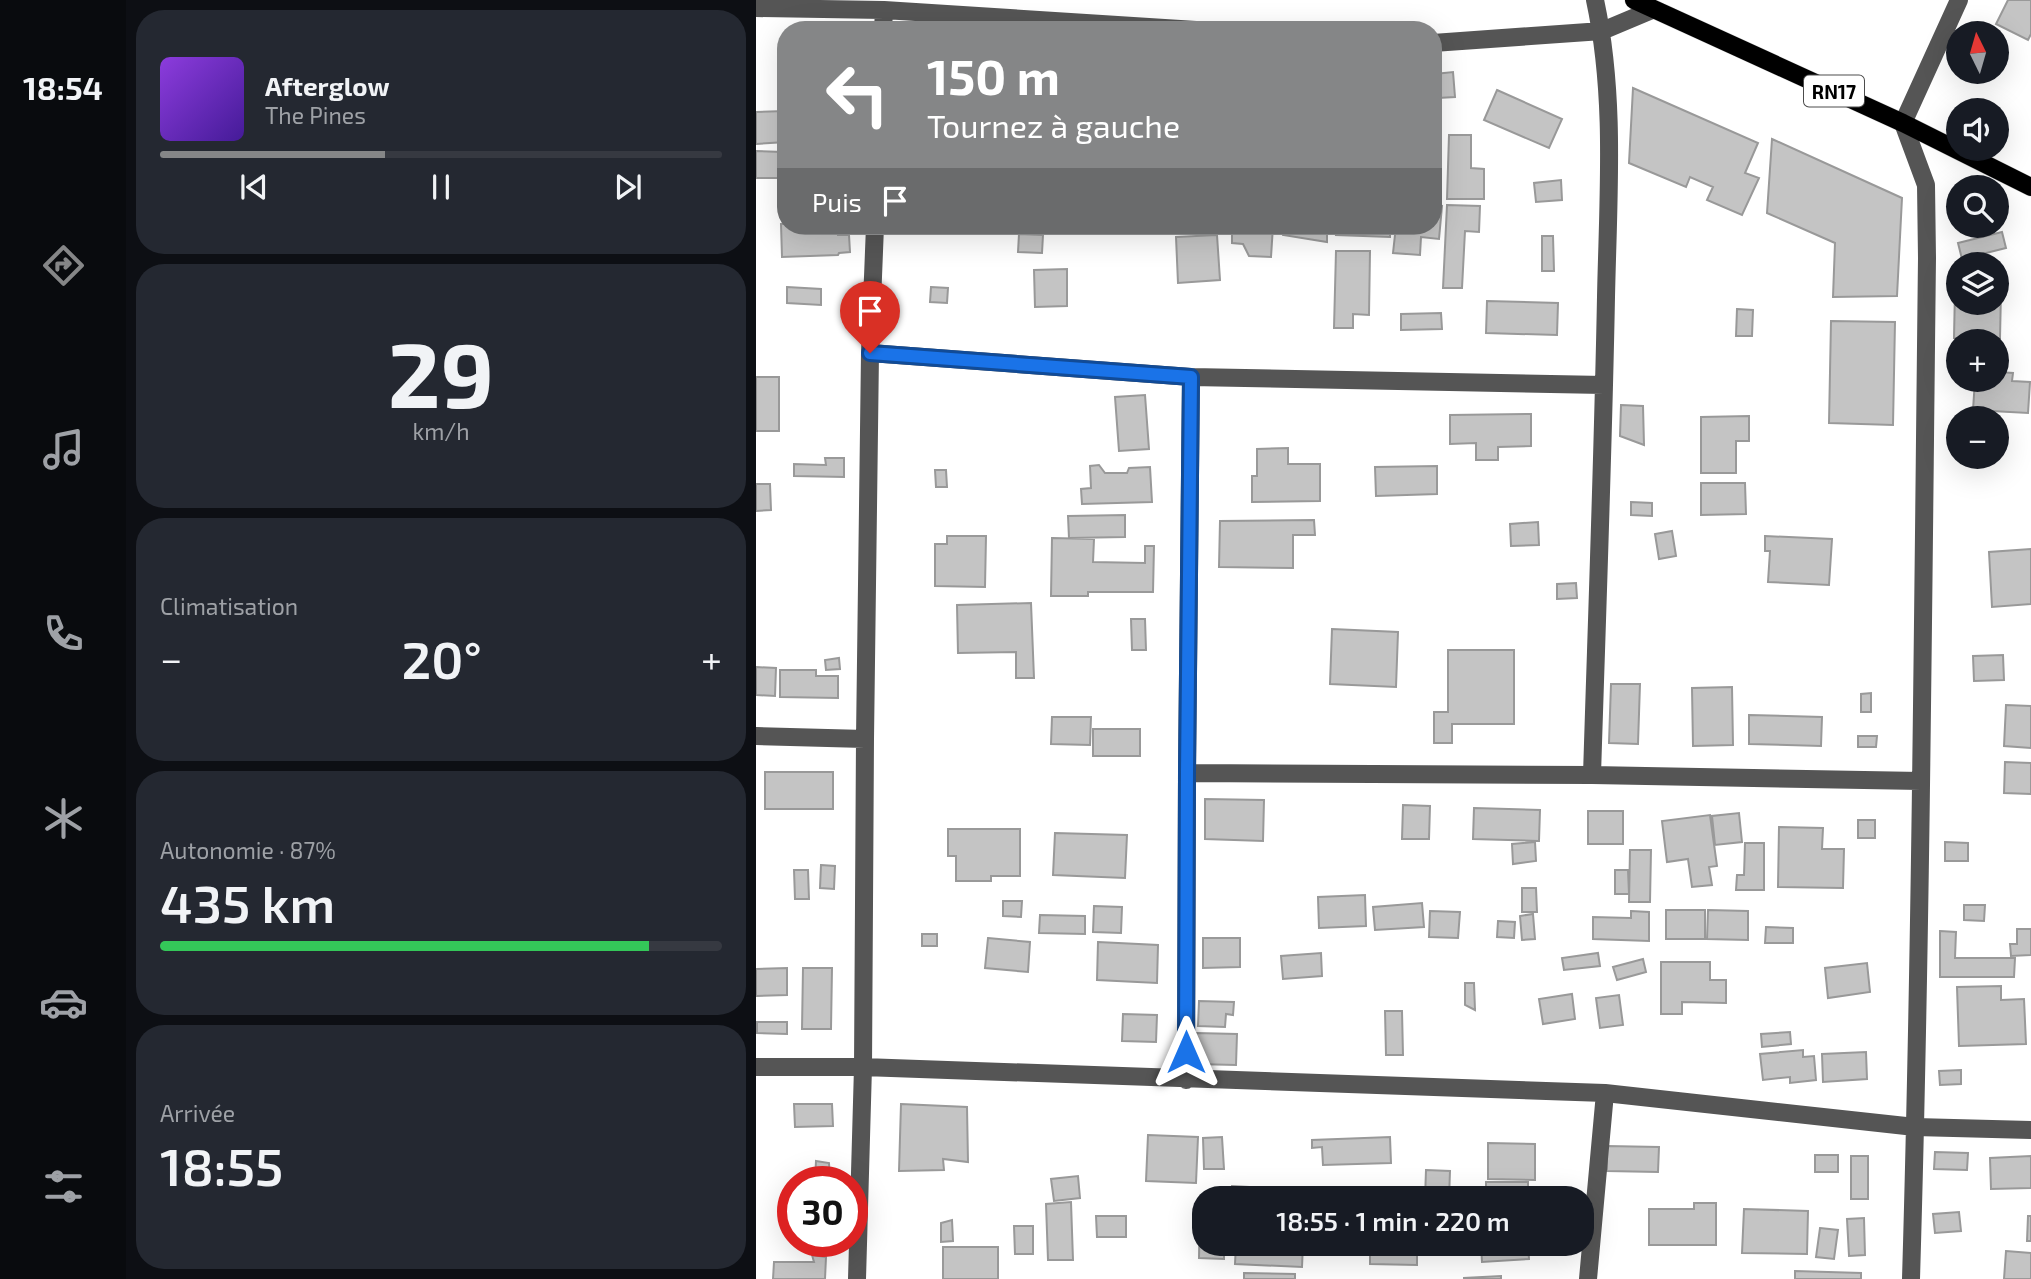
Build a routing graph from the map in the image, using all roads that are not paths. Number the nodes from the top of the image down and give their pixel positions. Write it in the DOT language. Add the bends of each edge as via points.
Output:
graph roads {
  1 [pos="1595,0"];
  2 [pos="1634,0"];
  3 [pos="1959,0"];
  4 [pos="756,8"];
  5 [pos="1652,9"];
  6 [pos="884,10"];
  7 [pos="883,21"];
  8 [pos="1056,21"];
  9 [pos="1602,31"];
  10 [pos="1442,42"];
  11 [pos="1903,123"];
  12 [pos="2031,187"];
  13 [pos="875,235"];
  14 [pos="870,353"];
  15 [pos="1191,377"];
  16 [pos="1604,384"];
  17 [pos="756,736"];
  18 [pos="865,739"];
  19 [pos="1187,772"];
  20 [pos="1592,775"];
  21 [pos="1921,780"];
  22 [pos="756,1067"];
  23 [pos="863,1067"];
  24 [pos="1186,1080"];
  25 [pos="1605,1093"];
  26 [pos="1916,1127"];
  27 [pos="2031,1130"];
  28 [pos="856,1279"];
  29 [pos="1588,1279"];
  30 [pos="1911,1279"];
  1 -- 9 [label="street"];
  2 -- 5 [label="main road, RN17"];
  3 -- 11 [label="street"];
  4 -- 6 [label="street"];
  5 -- 9 [label="street"];
  5 -- 11 [label="main road, RN17"];
  6 -- 7 [label="street"];
  6 -- 8 [label="street"];
  9 -- 10 [label="street"];
  9 -- 16 [label="street" via="1609,119"];
  11 -- 12 [label="main road, RN17"];
  11 -- 21 [label="street" via="1926,185"];
  13 -- 14 [label="street"];
  14 -- 15 [label="street"];
  14 -- 18 [label="street"];
  15 -- 16 [label="street"];
  15 -- 19 [label="street"];
  16 -- 20 [label="street"];
  17 -- 18 [label="street"];
  18 -- 23 [label="street"];
  19 -- 20 [label="street"];
  19 -- 24 [label="street"];
  20 -- 21 [label="street"];
  21 -- 26 [label="street"];
  22 -- 23 [label="street"];
  23 -- 24 [label="street"];
  23 -- 28 [label="street"];
  24 -- 25 [label="street"];
  25 -- 26 [label="street"];
  25 -- 29 [label="street"];
  26 -- 27 [label="street"];
  26 -- 30 [label="street"];
}
